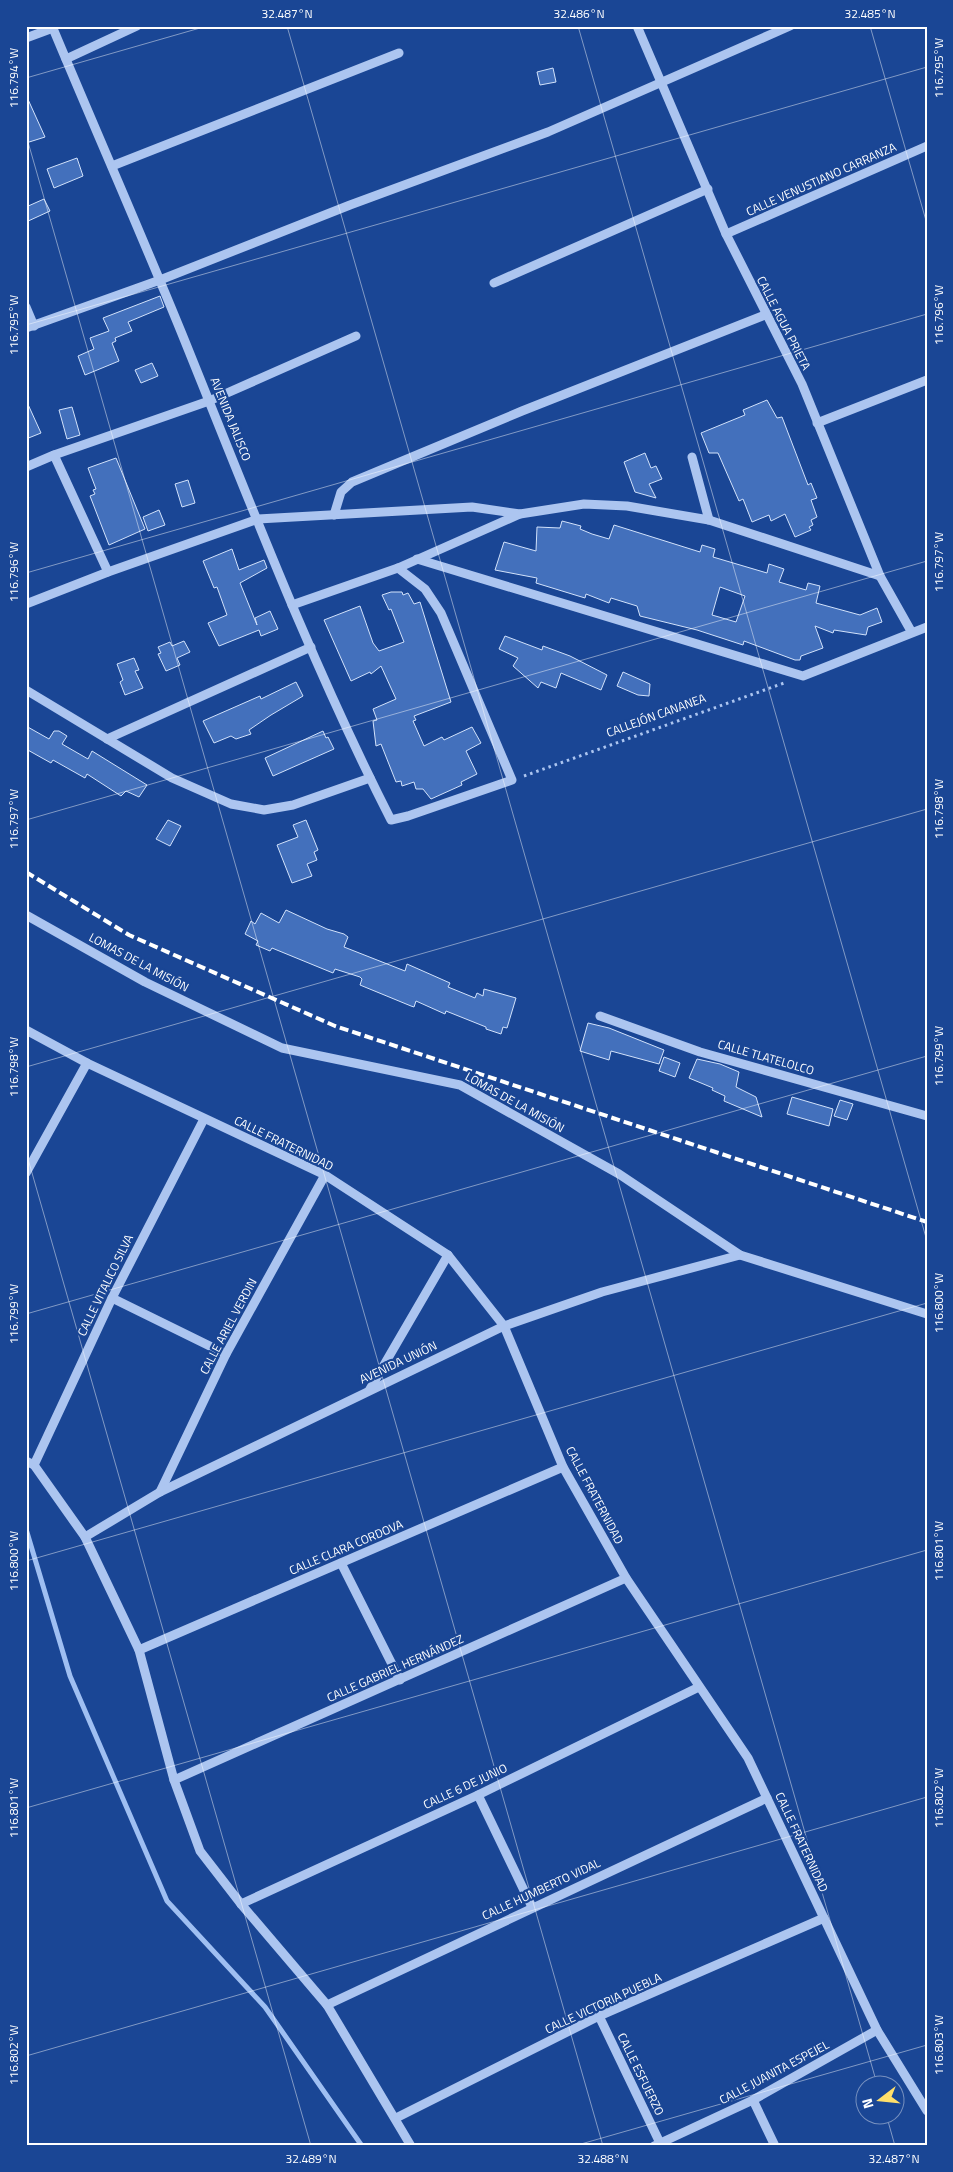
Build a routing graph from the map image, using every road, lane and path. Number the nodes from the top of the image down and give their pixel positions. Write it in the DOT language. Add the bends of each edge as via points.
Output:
graph roads {
  1 [pos="136,26"];
  2 [pos="637,26"];
  3 [pos="790,26"];
  4 [pos="53,27"];
  5 [pos="26,38"];
  6 [pos="399,52"];
  7 [pos="66,59"];
  8 [pos="660,82"];
  9 [pos="927,146"];
  10 [pos="112,166"];
  11 [pos="708,190"];
  12 [pos="726,234"];
  13 [pos="160,280"];
  14 [pos="494,283"];
  15 [pos="26,307"];
  16 [pos="765,315"];
  17 [pos="30,327"];
  18 [pos="356,336"];
  19 [pos="927,380"];
  20 [pos="210,401"];
  21 [pos="817,422"];
  22 [pos="54,455"];
  23 [pos="692,457"];
  24 [pos="26,467"];
  25 [pos="520,514"];
  26 [pos="334,515"];
  27 [pos="258,519"];
  28 [pos="709,520"];
  29 [pos="417,559"];
  30 [pos="398,568"];
  31 [pos="108,572"];
  32 [pos="880,576"];
  33 [pos="26,604"];
  34 [pos="292,605"];
  35 [pos="927,627"];
  36 [pos="911,631"];
  37 [pos="311,647"];
  38 [pos="803,676"];
  39 [pos="26,690"];
  40 [pos="107,739"];
  41 [pos="370,778"];
  42 [pos="512,780"];
  43 [pos="26,915"];
  44 [pos="600,1016"];
  45 [pos="26,1030"];
  46 [pos="87,1063"];
  47 [pos="927,1116"];
  48 [pos="204,1119"];
  49 [pos="26,1173"];
  50 [pos="325,1175"];
  51 [pos="448,1255"];
  52 [pos="740,1255"];
  53 [pos="112,1298"];
  54 [pos="927,1314"];
  55 [pos="504,1326"];
  56 [pos="226,1354"];
  57 [pos="370,1389"];
  58 [pos="30,1463"];
  59 [pos="563,1467"];
  60 [pos="160,1492"];
  61 [pos="85,1537"];
  62 [pos="341,1563"];
  63 [pos="626,1578"];
  64 [pos="139,1650"];
  65 [pos="400,1680"];
  66 [pos="699,1687"];
  67 [pos="174,1780"];
  68 [pos="478,1794"];
  69 [pos="767,1798"];
  70 [pos="241,1904"];
  71 [pos="532,1907"];
  72 [pos="824,1918"];
  73 [pos="327,2005"];
  74 [pos="599,2016"];
  75 [pos="877,2030"];
  76 [pos="753,2100"];
  77 [pos="927,2111"];
  78 [pos="396,2118"];
  79 [pos="657,2144"];
  80 [pos="411,2146"];
  81 [pos="775,2146"];
  1 -- 7 [label="street"];
  2 -- 8 [label="street, CALLE AGUA PRIETA"];
  3 -- 8 [label="street"];
  4 -- 5 [label="street"];
  4 -- 7 [label="street, AVENIDA JALISCO"];
  6 -- 10 [label="street"];
  7 -- 10 [label="street, AVENIDA JALISCO"];
  8 -- 11 [label="street, CALLE AGUA PRIETA"];
  8 -- 13 [label="street" via="548,132"];
  9 -- 12 [label="street, CALLE VENUSTIANO CARRANZA"];
  10 -- 13 [label="street, AVENIDA JALISCO"];
  11 -- 12 [label="street, CALLE AGUA PRIETA"];
  11 -- 14 [label="street"];
  12 -- 16 [label="street, CALLE AGUA PRIETA"];
  13 -- 17 [label="street"];
  13 -- 20 [label="street, AVENIDA JALISCO"];
  15 -- 17 [label="street"];
  16 -- 21 [label="street, CALLE AGUA PRIETA" via="802,384"];
  16 -- 26 [label="street" via="352,482 341,492"];
  18 -- 20 [label="street"];
  19 -- 21 [label="street"];
  20 -- 22 [label="street"];
  20 -- 27 [label="street, AVENIDA JALISCO"];
  21 -- 32 [label="street, CALLE AGUA PRIETA"];
  22 -- 24 [label="street"];
  22 -- 31 [label="street"];
  23 -- 28 [label="street"];
  25 -- 26 [label="street" via="472,507"];
  25 -- 28 [label="street" via="584,504 627,506"];
  25 -- 29 [label="street"];
  26 -- 27 [label="street"];
  27 -- 31 [label="street"];
  27 -- 34 [label="street, AVENIDA JALISCO"];
  28 -- 32 [label="street"];
  29 -- 30 [label="street"];
  29 -- 38 [label="street"];
  30 -- 34 [label="street"];
  30 -- 42 [label="street" via="425,589 441,613"];
  31 -- 33 [label="street"];
  32 -- 36 [label="street, CALLE AGUA PRIETA"];
  34 -- 37 [label="street, AVENIDA JALISCO"];
  35 -- 36 [label="street"];
  36 -- 38 [label="street"];
  37 -- 40 [label="street"];
  37 -- 41 [label="street, AVENIDA JALISCO"];
  38 -- 42 [label="path, CALLEJÓN CANANEA"];
  39 -- 40 [label="street"];
  40 -- 41 [label="street" via="172,778 232,804 264,810 293,805"];
  41 -- 42 [label="street, AVENIDA JALISCO" via="391,820"];
  43 -- 52 [label="street, LOMAS DE LA MISIÓN" via="145,982 282,1048 460,1085 619,1174"];
  44 -- 47 [label="street, CALLE TLATELOLCO" via="700,1052"];
  45 -- 46 [label="street, CALLE FRATERNIDAD"];
  46 -- 48 [label="street, CALLE FRATERNIDAD"];
  46 -- 49 [label="street"];
  48 -- 50 [label="street, CALLE FRATERNIDAD"];
  48 -- 53 [label="street, CALLE VITALICO SILVA"];
  50 -- 51 [label="street, CALLE FRATERNIDAD"];
  50 -- 56 [label="street, CALLE ARIEL VERDIN"];
  51 -- 55 [label="street, CALLE FRATERNIDAD"];
  51 -- 57 [label="street"];
  52 -- 54 [label="street, LOMAS DE LA MISIÓN"];
  52 -- 55 [label="street, AVENIDA UNIÓN" via="602,1292"];
  53 -- 56 [label="street"];
  53 -- 58 [label="street, CALLE VITALICO SILVA"];
  55 -- 57 [label="street, AVENIDA UNIÓN"];
  55 -- 59 [label="street, CALLE FRATERNIDAD"];
  56 -- 60 [label="street, CALLE ARIEL VERDIN"];
  57 -- 60 [label="street, AVENIDA UNIÓN"];
  58 -- 61 [label="street"];
  59 -- 62 [label="street, CALLE CLARA CORDOVA"];
  59 -- 63 [label="street, CALLE FRATERNIDAD"];
  60 -- 61 [label="street, AVENIDA UNIÓN"];
  61 -- 64 [label="street"];
  62 -- 64 [label="street, CALLE CLARA CORDOVA"];
  62 -- 65 [label="street"];
  63 -- 65 [label="street, CALLE GABRIEL HERNÁNDEZ"];
  63 -- 66 [label="street, CALLE FRATERNIDAD"];
  64 -- 67 [label="street"];
  65 -- 67 [label="street, CALLE GABRIEL HERNÁNDEZ"];
  66 -- 68 [label="street, CALLE 6 DE JUNIO"];
  66 -- 69 [label="street, CALLE FRATERNIDAD" via="748,1758"];
  67 -- 70 [label="street" via="200,1851"];
  68 -- 70 [label="street, CALLE 6 DE JUNIO"];
  68 -- 71 [label="street"];
  69 -- 71 [label="street, CALLE HUMBERTO VIDAL"];
  69 -- 72 [label="street, CALLE FRATERNIDAD"];
  70 -- 73 [label="street"];
  71 -- 73 [label="street, CALLE HUMBERTO VIDAL"];
  72 -- 74 [label="street, CALLE VICTORIA PUEBLA"];
  72 -- 75 [label="street, CALLE FRATERNIDAD"];
  73 -- 78 [label="street"];
  74 -- 78 [label="street, CALLE VICTORIA PUEBLA"];
  74 -- 79 [label="street, CALLE ESFUERZO"];
  75 -- 76 [label="street, CALLE JUANITA ESPEJEL"];
  75 -- 77 [label="street, CALLE FRATERNIDAD"];
  76 -- 79 [label="street, CALLE JUANITA ESPEJEL"];
  76 -- 81 [label="street"];
  78 -- 80 [label="street"];
}
